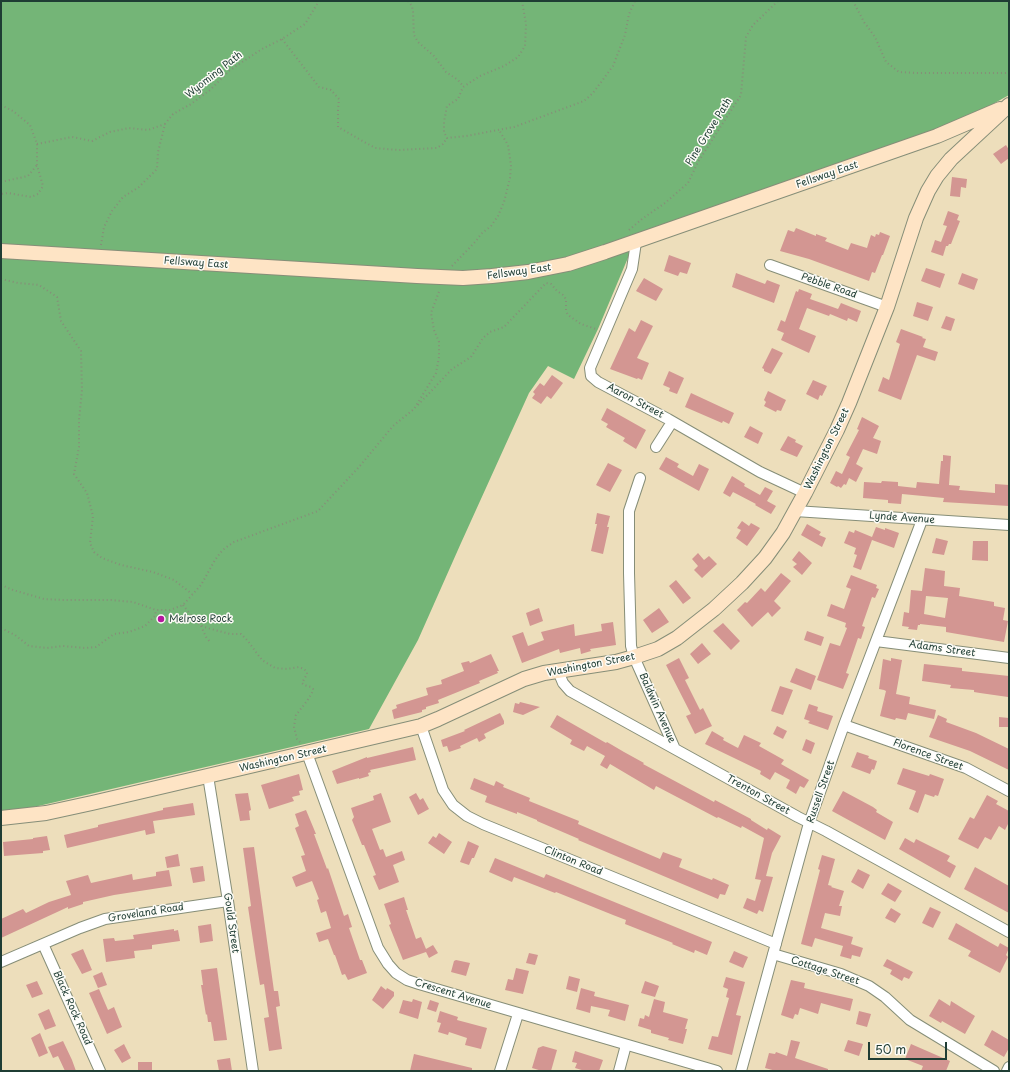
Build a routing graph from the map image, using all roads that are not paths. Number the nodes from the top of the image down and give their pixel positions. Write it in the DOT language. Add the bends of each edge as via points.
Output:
graph roads {
  1 [pos="1009,105"];
  2 [pos="636,242"];
  3 [pos="1,251"];
  4 [pos="770,266"];
  5 [pos="887,307"];
  6 [pos="672,422"];
  7 [pos="656,447"];
  8 [pos="640,478"];
  9 [pos="805,493"];
  10 [pos="795,511"];
  11 [pos="922,520"];
  12 [pos="1009,525"];
  13 [pos="876,641"];
  14 [pos="634,657"];
  15 [pos="1009,658"];
  16 [pos="558,671"];
  17 [pos="844,724"];
  18 [pos="421,726"];
  19 [pos="675,749"];
  20 [pos="307,753"];
  21 [pos="208,776"];
  22 [pos="1009,791"];
  23 [pos="1,818"];
  24 [pos="810,823"];
  25 [pos="228,901"];
  26 [pos="1009,932"];
  27 [pos="43,944"];
  28 [pos="776,944"];
  29 [pos="773,954"];
  30 [pos="1,962"];
  31 [pos="518,1014"];
  32 [pos="626,1045"];
  33 [pos="1009,1067"];
  34 [pos="100,1071"];
  35 [pos="253,1071"];
  36 [pos="500,1071"];
  37 [pos="619,1071"];
  38 [pos="717,1071"];
  39 [pos="741,1071"];
  40 [pos="994,1071"];
  41 [pos="1007,1071"];
  1 -- 2 [label="main road, Fellsway East" via="937,136"];
  1 -- 5 [label="main road, Washington Street" via="951,159 931,186 916,218"];
  2 -- 3 [label="main road, Fellsway East" via="568,264 528,272 444,277"];
  2 -- 6 [label="street, Aaron Street" via="632,268 590,373 598,382"];
  4 -- 5 [label="street, Pebble Road"];
  5 -- 9 [label="main road, Washington Street" via="849,403"];
  6 -- 7 [label="street"];
  6 -- 9 [label="street, Aaron Street" via="760,472"];
  8 -- 14 [label="street, Baldwin Avenue" via="630,511 629,573 631,646"];
  9 -- 10 [label="main road, Washington Street"];
  10 -- 11 [label="street, Lynde Avenue"];
  10 -- 14 [label="main road, Washington Street" via="765,558 714,609 677,638 658,649"];
  11 -- 12 [label="street, Lynde Avenue"];
  11 -- 13 [label="street, Russell Street"];
  13 -- 15 [label="street, Adams Street"];
  13 -- 17 [label="street, Russell Street"];
  14 -- 16 [label="main road, Washington Street"];
  14 -- 19 [label="street, Baldwin Avenue"];
  16 -- 18 [label="main road, Washington Street" via="517,681"];
  16 -- 19 [label="street, Trenton Street" via="570,691"];
  17 -- 22 [label="street, Florence Street" via="966,768"];
  17 -- 24 [label="street, Russell Street"];
  18 -- 20 [label="main road, Washington Street"];
  18 -- 28 [label="street, Clinton Road" via="443,790 453,805 467,816"];
  19 -- 24 [label="street, Trenton Street"];
  20 -- 21 [label="main road, Washington Street"];
  20 -- 31 [label="street, Crescent Avenue" via="378,948 388,964 396,973 412,982"];
  21 -- 23 [label="main road, Washington Street" via="46,813"];
  21 -- 25 [label="street, Gould Street"];
  24 -- 26 [label="street, Trenton Street"];
  24 -- 28 [label="street, Russell Street"];
  25 -- 27 [label="street, Groveland Road" via="105,918"];
  25 -- 35 [label="street, Gould Street"];
  27 -- 30 [label="street, Groveland Road"];
  27 -- 34 [label="street, Black Rock Road"];
  28 -- 29 [label="street, Russell Street"];
  29 -- 39 [label="street, Russell Street"];
  29 -- 40 [label="street, Cottage Street" via="841,974 869,986 910,1020"];
  31 -- 32 [label="street, Crescent Avenue"];
  31 -- 36 [label="street"];
  32 -- 37 [label="street"];
  32 -- 38 [label="street, Crescent Avenue"];
  33 -- 41 [label="street"];
}
